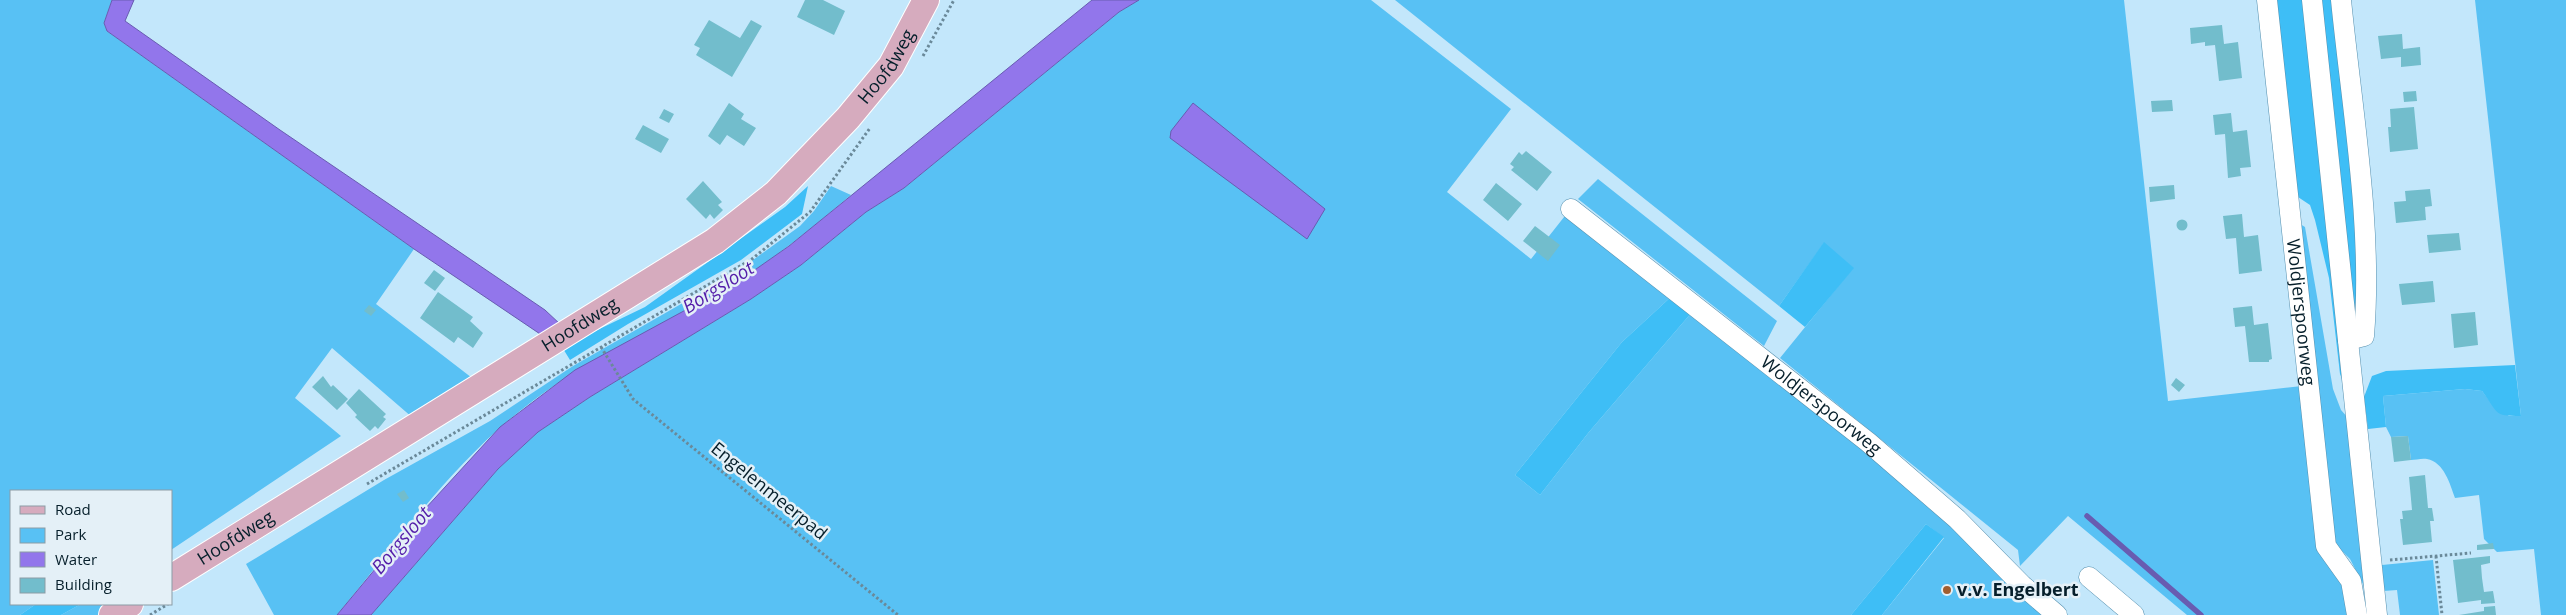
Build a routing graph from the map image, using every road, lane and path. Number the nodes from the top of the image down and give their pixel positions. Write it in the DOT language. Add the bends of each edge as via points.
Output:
graph roads {
  1 [pos="926,0"];
  2 [pos="2267,0"];
  3 [pos="2312,0"];
  4 [pos="2341,0"];
  5 [pos="1571,208"];
  6 [pos="2348,340"];
  7 [pos="600,347"];
  8 [pos="359,490"];
  9 [pos="2471,553"];
  10 [pos="2436,556"];
  11 [pos="2372,561"];
  12 [pos="172,577"];
  13 [pos="2089,577"];
  14 [pos="128,605"];
  15 [pos="166,605"];
  16 [pos="112,615"];
  17 [pos="150,615"];
  18 [pos="898,615"];
  19 [pos="2058,615"];
  20 [pos="2134,615"];
  21 [pos="2357,615"];
  22 [pos="2377,615"];
  23 [pos="2442,615"];
  1 -- 12 [label="main road, Hoofdweg" via="891,66 848,118 776,193 715,241"];
  2 -- 21 [label="street, Woldjerspoorweg" via="2326,546 2351,581"];
  3 -- 6 [label="street"];
  4 -- 6 [label="street" via="2366,239 2364,336"];
  5 -- 19 [label="street, Woldjerspoorweg" via="1868,442 1957,519 2022,585"];
  6 -- 11 [label="street"];
  7 -- 8 [label="path, Hoofdweg"];
  7 -- 18 [label="path, Engelenmeerpad" via="633,399"];
  9 -- 10 [label="path"];
  10 -- 11 [label="path"];
  10 -- 23 [label="path"];
  11 -- 22 [label="street"];
  13 -- 20 [label="street"];
  14 -- 16 [label="main road"];
  15 -- 17 [label="path"];
}
